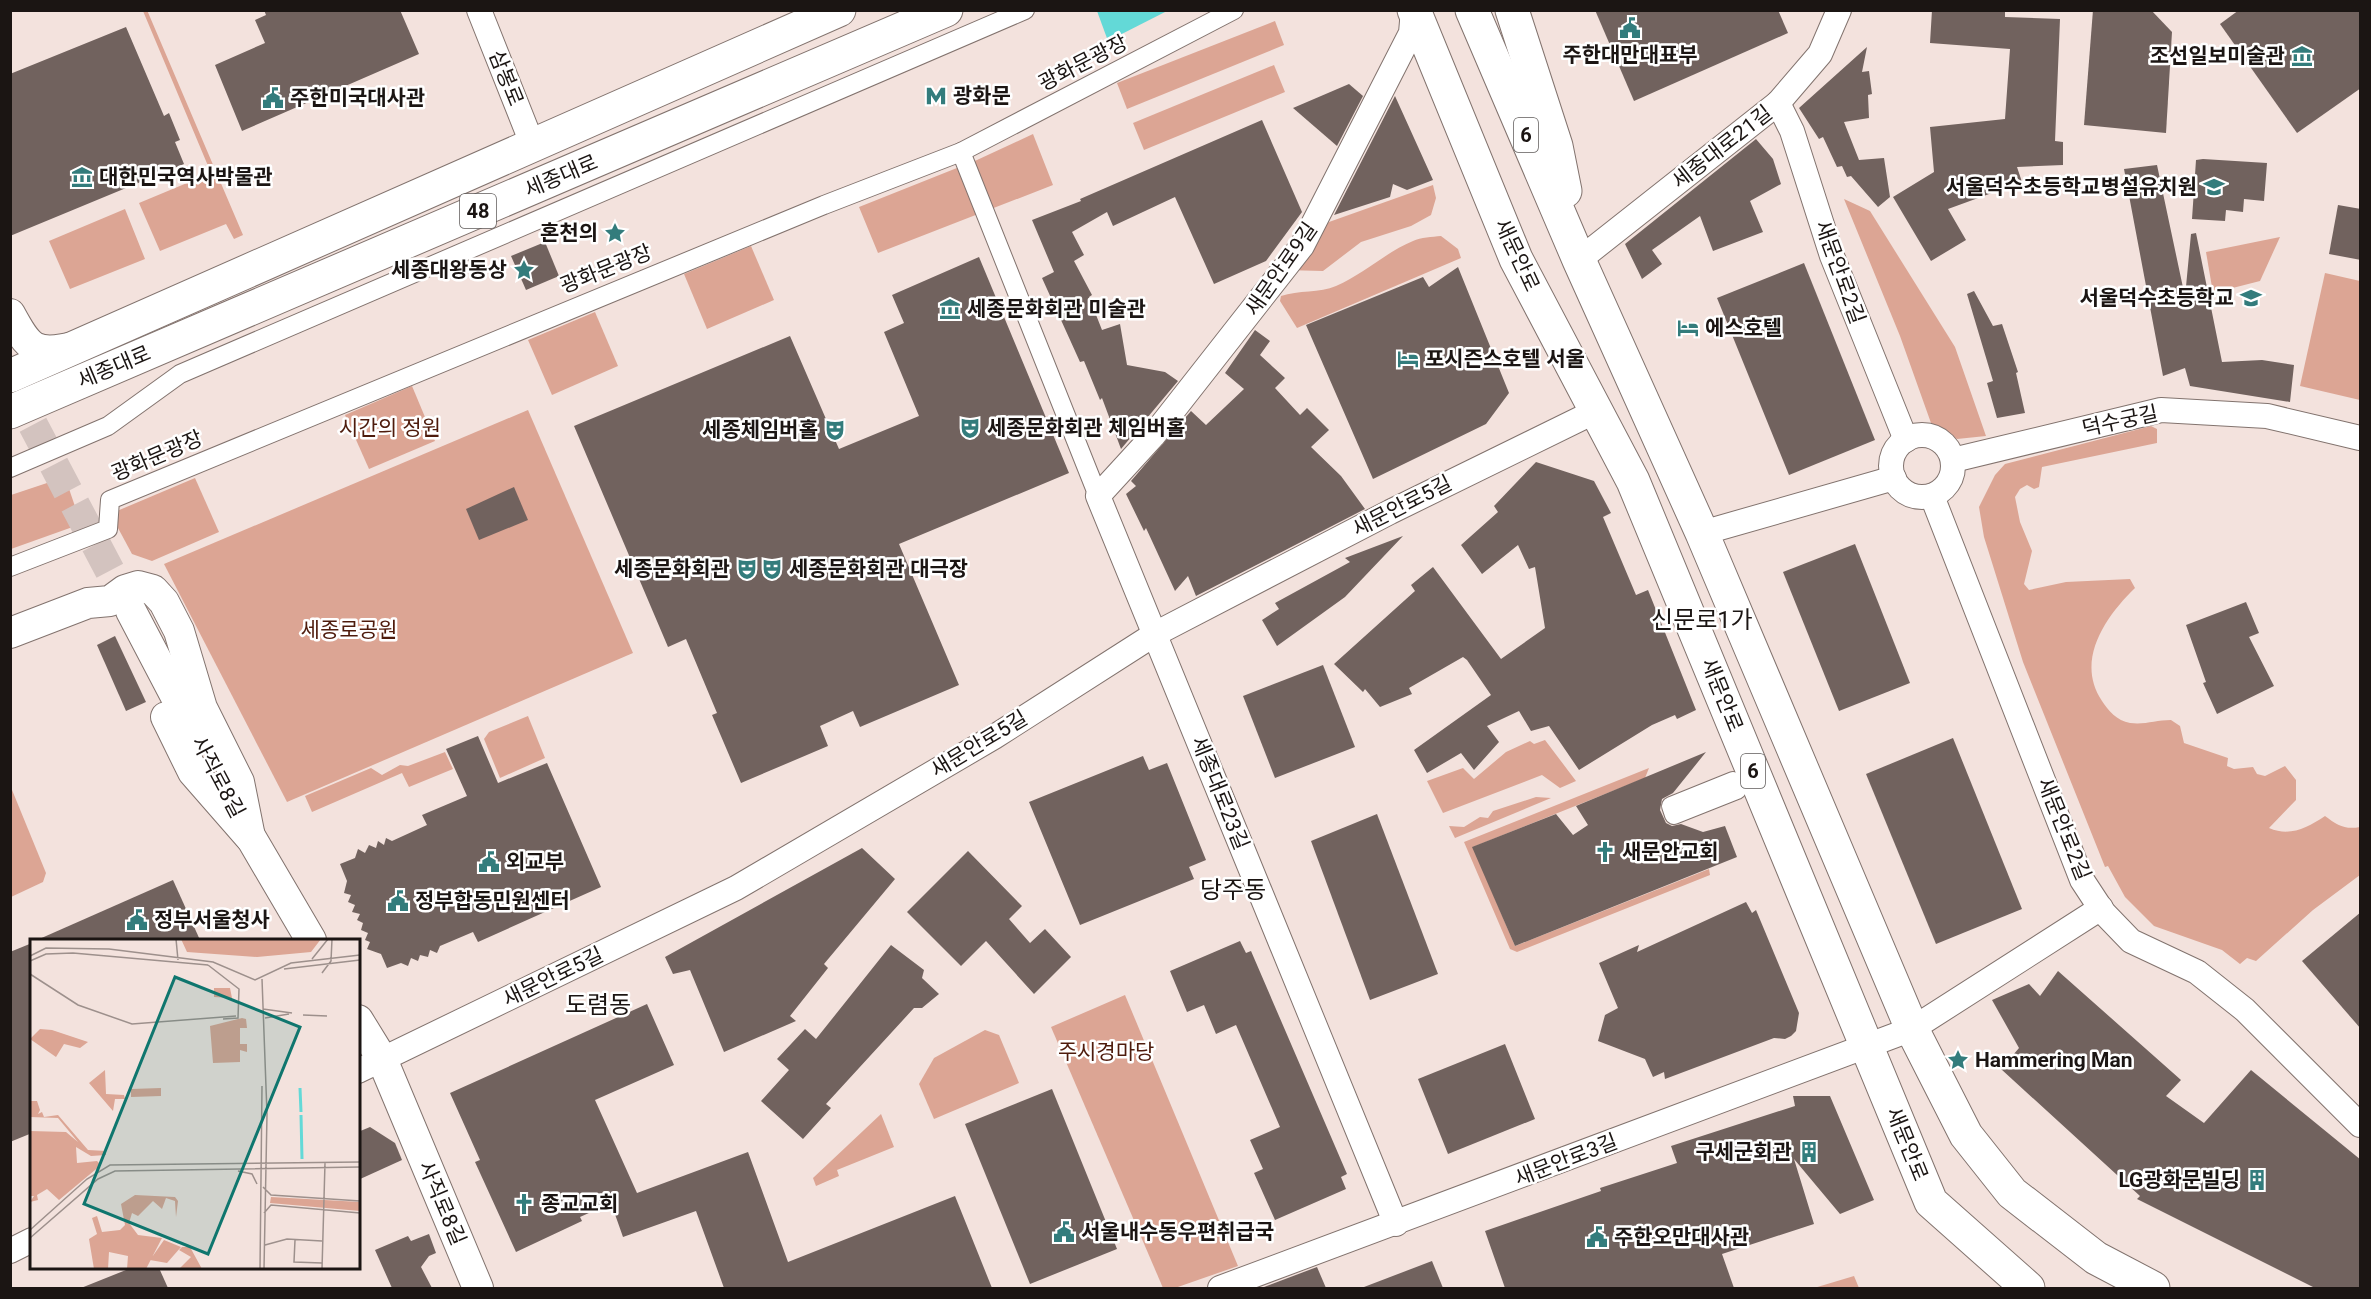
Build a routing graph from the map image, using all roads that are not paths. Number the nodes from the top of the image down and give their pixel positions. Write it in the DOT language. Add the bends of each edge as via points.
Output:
graph roads {
  1 [pos="479,10"];
  2 [pos="839,10"];
  3 [pos="945,10"];
  4 [pos="1025,10"];
  5 [pos="1234,10"];
  6 [pos="1413,10"];
  7 [pos="1472,10"];
  8 [pos="1512,10"];
  9 [pos="1839,10"];
  10 [pos="1778,103"];
  11 [pos="533,146"];
  12 [pos="961,152"];
  13 [pos="1579,261"];
  14 [pos="10,314"];
  15 [pos="78,347"];
  16 [pos="10,376"];
  17 [pos="1596,411"];
  18 [pos="10,412"];
  19 [pos="2361,438"];
  20 [pos="1906,440"];
  21 [pos="1953,460"];
  22 [pos="10,468"];
  23 [pos="1894,478"];
  24 [pos="1098,496"];
  25 [pos="1932,496"];
  26 [pos="1702,533"];
  27 [pos="10,567"];
  28 [pos="10,633"];
  29 [pos="1155,634"];
  30 [pos="2101,908"];
  31 [pos="310,939"];
  32 [pos="360,1028"];
  33 [pos="1912,1029"];
  34 [pos="1867,1047"];
  35 [pos="370,1065"];
  36 [pos="2361,1125"];
  37 [pos="1396,1224"];
  38 [pos="30,1241"];
  39 [pos="10,1251"];
  40 [pos="478,1288"];
  41 [pos="1220,1288"];
  42 [pos="2028,1288"];
  43 [pos="2153,1288"];
  1 -- 11 [label="street, 삼봉로"];
  2 -- 11 [label="main road, 세종대로 / 48"];
  3 -- 18 [label="main road, 세종대로 / 48"];
  4 -- 22 [label="street" via="180,374 108,426"];
  5 -- 12 [label="street, 광화문광장"];
  6 -- 17 [label="main road, 새문안로 / 6" via="1516,259"];
  6 -- 24 [label="street, 새문안로9길" via="1411,33 1302,246 1153,436"];
  7 -- 13 [label="main road, 6"];
  8 -- 13 [label="main road" via="1556,146"];
  9 -- 10 [label="street, 세종대로21길" via="1820,54"];
  10 -- 13 [label="street, 세종대로21길"];
  10 -- 20 [label="street, 새문안로2길" via="1792,131 1832,255"];
  11 -- 15 [label="main road, 세종대로 / 48"];
  12 -- 24 [label="street"];
  12 -- 27 [label="street, 광화문광장" via="791,218 110,500 108,529"];
  13 -- 26 [label="main road, 6"];
  14 -- 15 [label="street" via="31,346 54,352"];
  15 -- 16 [label="main road, 세종대로 / 48"];
  17 -- 29 [label="street, 새문안로5길" via="1303,555"];
  17 -- 34 [label="main road, 새문안로 / 6" via="1633,481"];
  19 -- 21 [label="street, 덕수궁길" via="2266,416 2161,410"];
  20 -- 21 [label="street" via="1927,435 1937,439 1946,445"];
  20 -- 23 [label="street" via="1893,457"];
  21 -- 25 [label="street" via="1947,485"];
  23 -- 25 [label="street" via="1905,492"];
  23 -- 26 [label="street"];
  24 -- 29 [label="street, 세종대로23길"];
  25 -- 30 [label="street, 새문안로2길" via="2082,880"];
  26 -- 33 [label="main road, 6"];
  28 -- 31 [label="street, 사직로8길" via="88,603 120,606"];
  29 -- 35 [label="street, 새문안로5길" via="994,737 736,888"];
  29 -- 37 [label="street, 세종대로23길"];
  30 -- 33 [label="street"];
  30 -- 36 [label="street, 새문안로2길" via="2131,940 2197,972 2245,1010"];
  32 -- 35 [label="street, 사직로8길"];
  33 -- 34 [label="street, 새문안로3길"];
  33 -- 43 [label="main road, 6" via="1966,1135 2012,1194 2096,1258"];
  34 -- 37 [label="street, 새문안로3길"];
  34 -- 42 [label="main road, 새문안로 / 6" via="1931,1202"];
  35 -- 40 [label="street, 사직로8길"];
  37 -- 41 [label="street, 새문안로3길"];
  38 -- 39 [label="street"];
}
